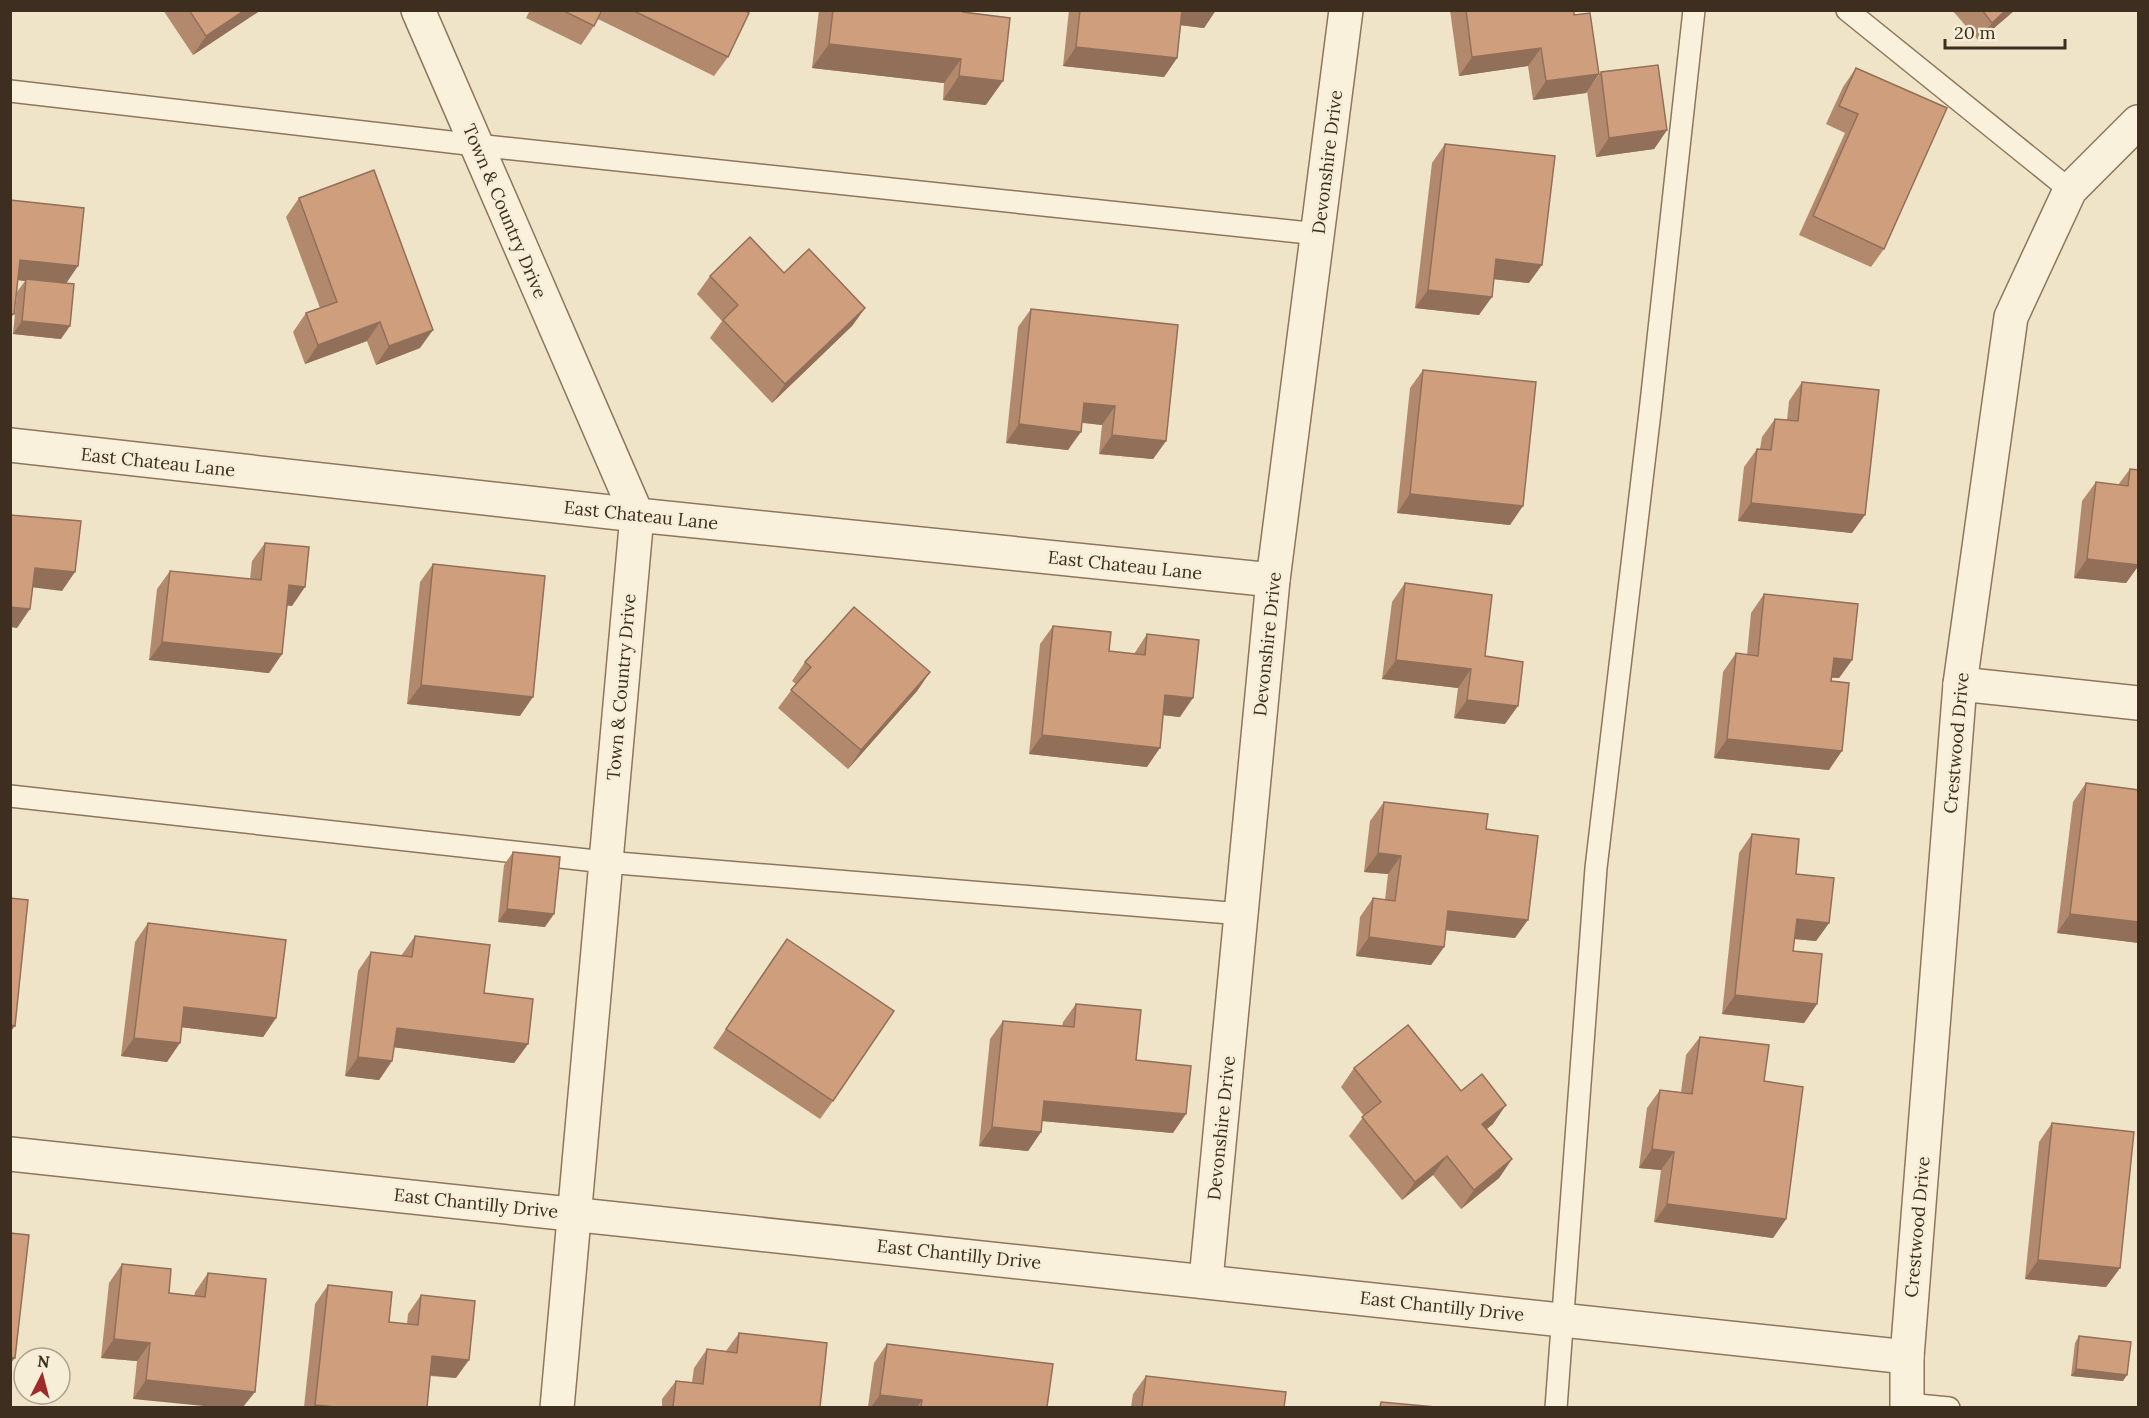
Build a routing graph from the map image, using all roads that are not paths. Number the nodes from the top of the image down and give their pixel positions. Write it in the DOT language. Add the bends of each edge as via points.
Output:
graph roads {
  1 [pos="418,10"];
  2 [pos="1346,10"];
  3 [pos="1694,10"];
  4 [pos="1847,10"];
  5 [pos="10,90"];
  6 [pos="2139,122"];
  7 [pos="476,145"];
  8 [pos="2070,190"];
  9 [pos="1318,234"];
  10 [pos="10,445"];
  11 [pos="637,515"];
  12 [pos="1273,580"];
  13 [pos="1960,684"];
  14 [pos="2139,703"];
  15 [pos="10,796"];
  16 [pos="605,862"];
  17 [pos="1242,914"];
  18 [pos="10,1154"];
  19 [pos="572,1213"];
  20 [pos="1206,1280"];
  21 [pos="1563,1319"];
  22 [pos="1907,1357"];
  23 [pos="1907,1406"];
  24 [pos="557,1407"];
  25 [pos="1556,1407"];
  26 [pos="1949,1407"];
  1 -- 7 [label="street, Town & Country Drive"];
  2 -- 9 [label="street, Devonshire Drive"];
  3 -- 21 [label="lane" via="1596,868"];
  4 -- 8 [label="lane"];
  5 -- 7 [label="lane"];
  6 -- 8 [label="street, Crestwood Drive"];
  7 -- 9 [label="lane"];
  7 -- 11 [label="street, Town & Country Drive"];
  8 -- 13 [label="street, Crestwood Drive" via="2011,317"];
  9 -- 12 [label="street, Devonshire Drive"];
  10 -- 11 [label="street, East Chateau Lane"];
  11 -- 12 [label="street, East Chateau Lane"];
  11 -- 16 [label="street, Town & Country Drive"];
  12 -- 17 [label="street, Devonshire Drive"];
  13 -- 14 [label="street"];
  13 -- 22 [label="street, Crestwood Drive"];
  15 -- 16 [label="lane"];
  16 -- 17 [label="lane"];
  16 -- 19 [label="street, Town & Country Drive"];
  17 -- 20 [label="street, Devonshire Drive"];
  18 -- 19 [label="street, East Chantilly Drive"];
  19 -- 20 [label="street, East Chantilly Drive"];
  19 -- 24 [label="street, Town & Country Drive"];
  20 -- 21 [label="street, East Chantilly Drive"];
  21 -- 22 [label="street, East Chantilly Drive"];
  21 -- 25 [label="lane"];
  22 -- 23 [label="street, Crestwood Drive"];
  23 -- 26 [label="lane"];
}
